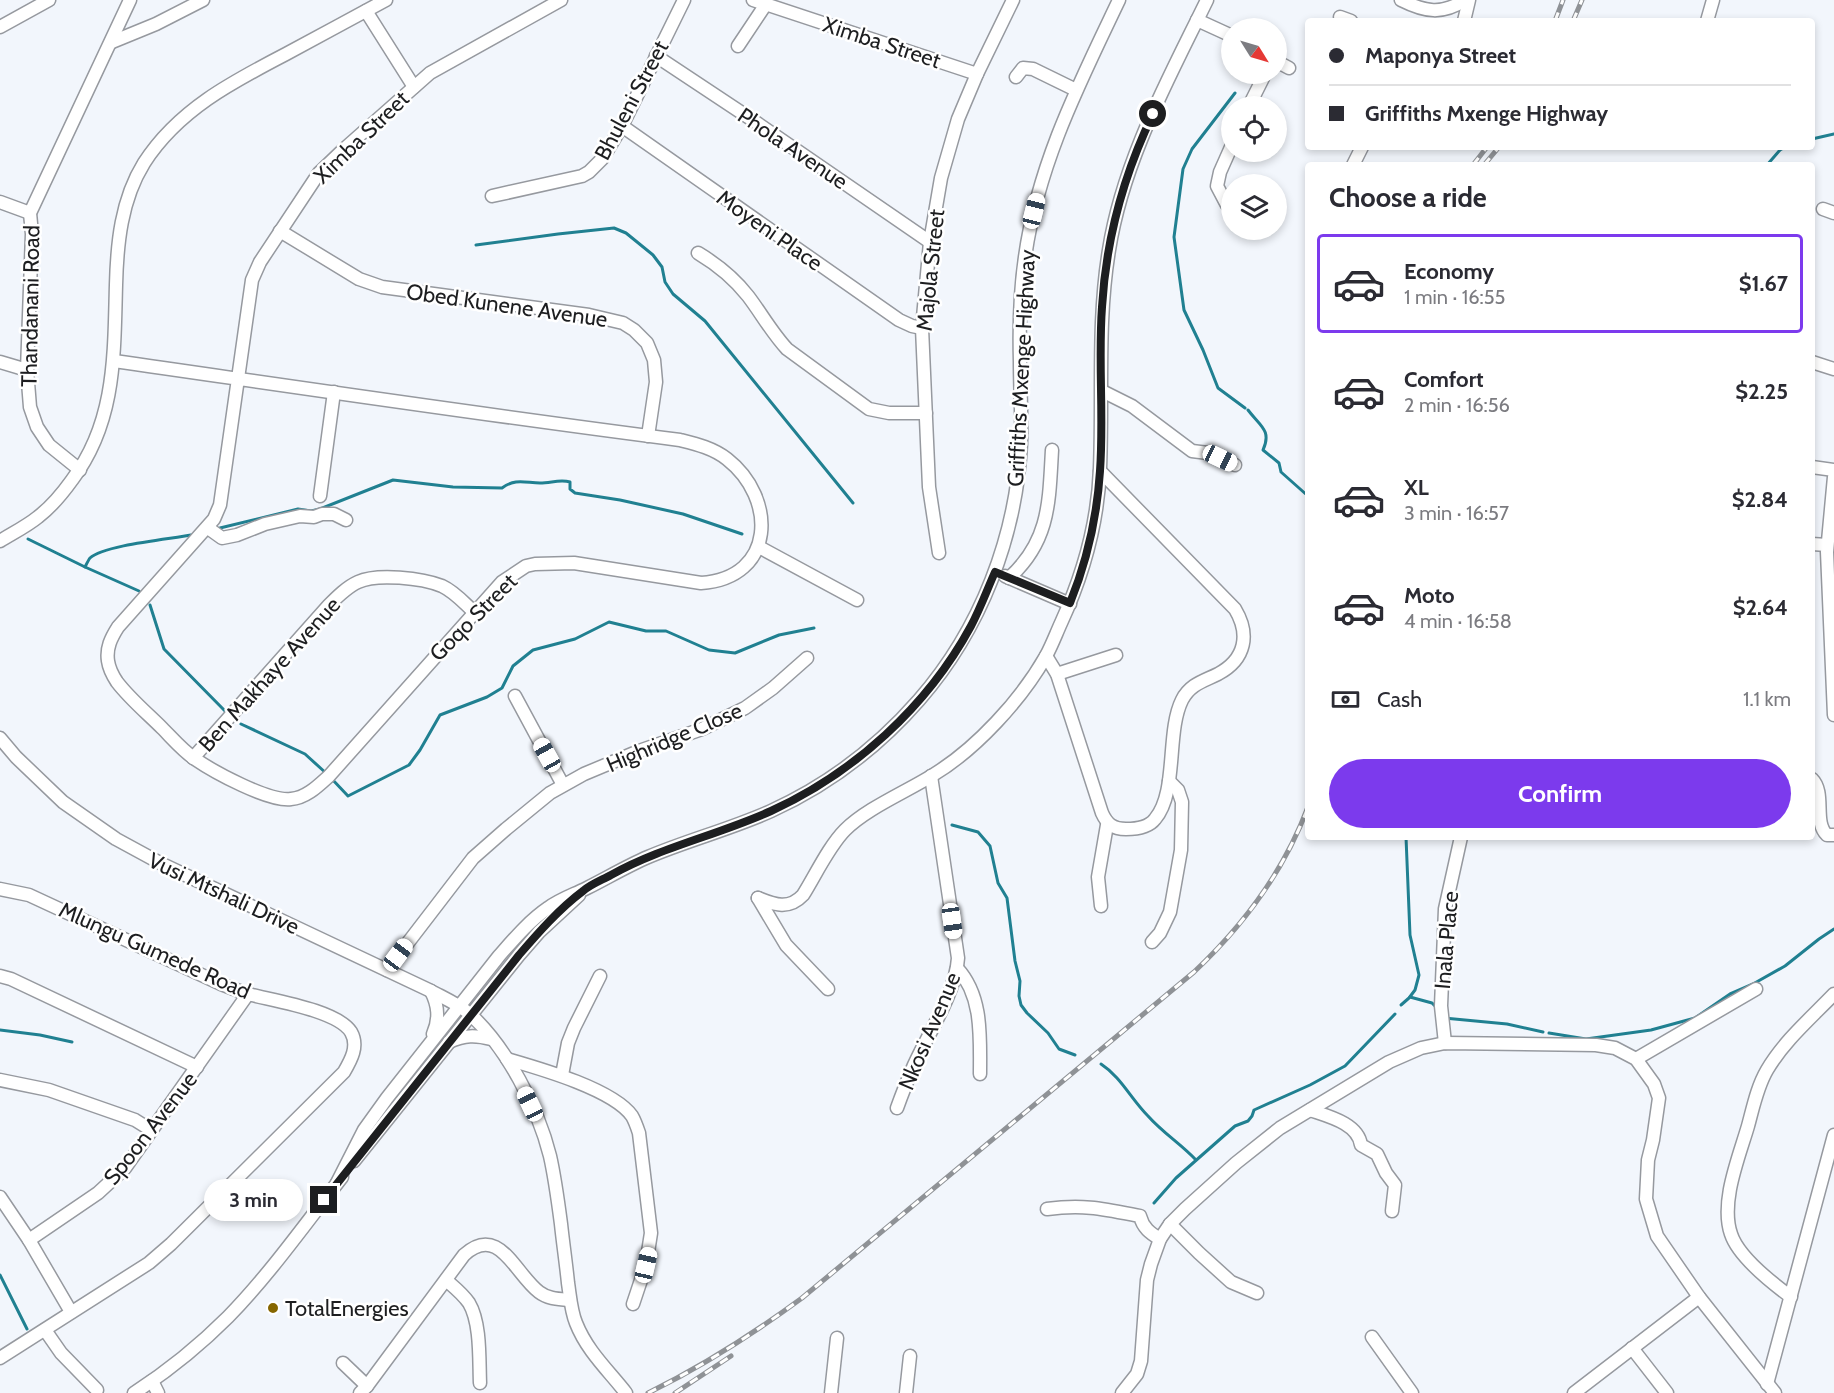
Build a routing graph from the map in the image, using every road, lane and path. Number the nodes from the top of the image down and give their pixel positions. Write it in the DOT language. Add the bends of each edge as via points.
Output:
graph roads {
  1 [pos="49,0"];
  2 [pos="130,0"];
  3 [pos="204,0"];
  4 [pos="386,0"];
  5 [pos="561,0"];
  6 [pos="684,0"];
  7 [pos="1013,0"];
  8 [pos="1119,0"];
  9 [pos="1207,0"];
  10 [pos="1401,0"];
  11 [pos="1467,0"];
  12 [pos="1713,0"];
  13 [pos="765,2"];
  14 [pos="366,11"];
  15 [pos="1425,16"];
  16 [pos="1464,18"];
  17 [pos="1708,18"];
  18 [pos="1197,20"];
  19 [pos="0,27"];
  20 [pos="1221,31"];
  21 [pos="112,42"];
  22 [pos="738,46"];
  23 [pos="656,56"];
  24 [pos="977,74"];
  25 [pos="1016,77"];
  26 [pos="414,87"];
  27 [pos="1076,90"];
  28 [pos="622,126"];
  29 [pos="1225,162"];
  30 [pos="1221,194"];
  31 [pos="492,196"];
  32 [pos="0,202"];
  33 [pos="30,213"];
  34 [pos="280,231"];
  35 [pos="930,242"];
  36 [pos="698,253"];
  37 [pos="922,328"];
  38 [pos="114,361"];
  39 [pos="0,363"];
  40 [pos="1815,363"];
  41 [pos="1834,369"];
  42 [pos="27,370"];
  43 [pos="238,379"];
  44 [pos="1102,391"];
  45 [pos="334,392"];
  46 [pos="926,413"];
  47 [pos="648,436"];
  48 [pos="1052,450"];
  49 [pos="1234,465"];
  50 [pos="1815,467"];
  51 [pos="80,470"];
  52 [pos="1834,470"];
  53 [pos="1100,471"];
  54 [pos="1834,477"];
  55 [pos="320,496"];
  56 [pos="346,520"];
  57 [pos="208,528"];
  58 [pos="0,541"];
  59 [pos="1815,544"];
  60 [pos="1827,545"];
  61 [pos="759,547"];
  62 [pos="939,553"];
  63 [pos="995,572"];
  64 [pos="1010,578"];
  65 [pos="857,600"];
  66 [pos="1070,603"];
  67 [pos="474,612"];
  68 [pos="1116,654"];
  69 [pos="1046,656"];
  70 [pos="807,658"];
  71 [pos="1057,674"];
  72 [pos="515,696"];
  73 [pos="1834,715"];
  74 [pos="0,738"];
  75 [pos="193,758"];
  76 [pos="931,776"];
  77 [pos="1169,781"];
  78 [pos="1815,781"];
  79 [pos="563,785"];
  80 [pos="1107,825"];
  81 [pos="1834,835"];
  82 [pos="1460,840"];
  83 [pos="0,889"];
  84 [pos="584,890"];
  85 [pos="1101,906"];
  86 [pos="1152,942"];
  87 [pos="957,968"];
  88 [pos="387,970"];
  89 [pos="0,976"];
  90 [pos="600,976"];
  91 [pos="828,989"];
  92 [pos="1756,989"];
  93 [pos="431,991"];
  94 [pos="248,994"];
  95 [pos="1834,994"];
  96 [pos="459,1006"];
  97 [pos="470,1015"];
  98 [pos="491,1039"];
  99 [pos="1445,1043"];
  100 [pos="447,1044"];
  101 [pos="424,1050"];
  102 [pos="507,1059"];
  103 [pos="1636,1059"];
  104 [pos="197,1067"];
  105 [pos="980,1074"];
  106 [pos="562,1075"];
  107 [pos="0,1080"];
  108 [pos="897,1108"];
  109 [pos="1310,1110"];
  110 [pos="151,1130"];
  111 [pos="1834,1135"];
  112 [pos="337,1183"];
  113 [pos="0,1197"];
  114 [pos="1047,1209"];
  115 [pos="1392,1211"];
  116 [pos="1170,1224"];
  117 [pos="1160,1239"];
  118 [pos="29,1240"];
  119 [pos="446,1280"];
  120 [pos="1257,1293"];
  121 [pos="1699,1297"];
  122 [pos="1791,1297"];
  123 [pos="570,1300"];
  124 [pos="633,1304"];
  125 [pos="71,1312"];
  126 [pos="45,1330"];
  127 [pos="1372,1337"];
  128 [pos="837,1338"];
  129 [pos="1632,1348"];
  130 [pos="910,1356"];
  131 [pos="0,1358"];
  132 [pos="343,1363"];
  133 [pos="152,1382"];
  134 [pos="480,1383"];
  135 [pos="1771,1388"];
  136 [pos="97,1390"];
  137 [pos="364,1390"];
  138 [pos="625,1391"];
  139 [pos="1129,1391"];
  140 [pos="134,1393"];
  141 [pos="158,1393"];
  142 [pos="831,1393"];
  143 [pos="906,1393"];
  144 [pos="1412,1393"];
  145 [pos="1574,1393"];
  146 [pos="1667,1393"];
  1 -- 19 [label="street"];
  2 -- 21 [label="street, Thandanani Road"];
  3 -- 21 [label="street"];
  4 -- 14 [label="street"];
  5 -- 26 [label="street, Ximba Street" via="430,73"];
  6 -- 23 [label="street, Bhuleni Street"];
  7 -- 24 [label="street, Majola Street"];
  8 -- 27 [label="street, Griffiths Mxenge Highway"];
  9 -- 18 [label="street"];
  10 -- 15 [label="street"];
  11 -- 15 [label="street"];
  11 -- 16 [label="street"];
  12 -- 17 [label="street"];
  13 -- 22 [label="street"];
  13 -- 24 [label="street, Ximba Street"];
  14 -- 26 [label="street"];
  14 -- 38 [label="street" via="212,95 170,130 144,164 127,203 118,240"];
  18 -- 20 [label="street"];
  18 -- 44 [label="street" via="1124,184 1104,285"];
  21 -- 33 [label="street, Thandanani Road"];
  23 -- 28 [label="street, Bhuleni Street"];
  23 -- 35 [label="street, Phola Avenue"];
  24 -- 35 [label="street, Majola Street" via="947,156"];
  25 -- 27 [label="street" via="1023,68 1033,69"];
  26 -- 34 [label="street, Ximba Street" via="319,173"];
  27 -- 63 [label="street, Griffiths Mxenge Highway" via="1051,149 1025,256 1020,325 1020,462 1012,512"];
  28 -- 31 [label="street, Bhuleni Street" via="602,159 582,176"];
  28 -- 37 [label="street, Moyeni Place" via="899,320"];
  29 -- 30 [label="street" via="1217,186"];
  32 -- 33 [label="street"];
  33 -- 42 [label="street, Thandanani Road"];
  34 -- 43 [label="street, Ximba Street" via="252,280"];
  34 -- 47 [label="street, Obed Kunene Avenue" via="370,284 623,323 647,343 654,360 656,382"];
  35 -- 37 [label="street, Majola Street"];
  36 -- 46 [label="street" via="717,264 748,295 788,349 846,393 869,409"];
  37 -- 46 [label="street, Majola Street"];
  38 -- 43 [label="street"];
  38 -- 51 [label="street" via="100,428"];
  39 -- 42 [label="street"];
  40 -- 41 [label="street"];
  42 -- 51 [label="street, Thandanani Road" via="30,407 37,427 49,445"];
  43 -- 45 [label="street"];
  43 -- 57 [label="street, Goqo Street" via="220,505"];
  44 -- 49 [label="street" via="1132,406 1192,451 1208,453"];
  44 -- 53 [label="street"];
  45 -- 47 [label="street"];
  45 -- 55 [label="street"];
  46 -- 62 [label="street, Majola Street" via="929,487"];
  47 -- 61 [label="street" via="711,449 738,469 760,506"];
  48 -- 64 [label="street" via="1050,492 1041,534 1029,558"];
  50 -- 52 [label="street"];
  51 -- 58 [label="street" via="37,518"];
  53 -- 66 [label="street" via="1093,532"];
  53 -- 77 [label="street" via="1235,609 1243,625 1245,639 1240,654 1183,698"];
  54 -- 60 [label="street"];
  56 -- 57 [label="street" via="334,514 300,516 222,538"];
  57 -- 75 [label="street, Goqo Street" via="118,627 107,651 117,681"];
  59 -- 60 [label="street"];
  60 -- 73 [label="street"];
  61 -- 65 [label="street"];
  61 -- 67 [label="street, Goqo Street" via="732,575 701,583 574,563 526,566 502,582"];
  63 -- 64 [label="street"];
  63 -- 84 [label="street, Griffiths Mxenge Highway" via="970,627 942,672 897,723 847,767 768,812 649,856"];
  64 -- 66 [label="street"];
  66 -- 69 [label="street"];
  67 -- 75 [label="street, Ben Makhaye Avenue" via="452,592 432,583 381,577 358,582 329,605"];
  67 -- 75 [label="street, Goqo Street" via="329,776 306,795 273,798"];
  68 -- 71 [label="street"];
  69 -- 71 [label="street"];
  69 -- 76 [label="street" via="986,733"];
  70 -- 79 [label="street, Highridge Close" via="745,708"];
  71 -- 80 [label="street"];
  72 -- 79 [label="street"];
  74 -- 88 [label="street, Vusi Mtshali Drive" via="63,802 116,839"];
  76 -- 87 [label="street, Nkosi Avenue"];
  76 -- 91 [label="street" via="847,828 798,901 783,906 758,898 786,945"];
  77 -- 80 [label="street" via="1163,804 1149,824 1128,829"];
  77 -- 86 [label="street" via="1182,802 1181,850 1170,912"];
  78 -- 81 [label="street" via="1822,829 1827,835"];
  79 -- 88 [label="street, Highridge Close" via="473,858"];
  80 -- 85 [label="street" via="1098,877"];
  82 -- 99 [label="street, Inala Place" via="1445,909 1441,1006"];
  83 -- 94 [label="street, Mlungu Gumede Road" via="29,895"];
  84 -- 96 [label="street, Griffiths Mxenge Highway" via="562,898 529,924"];
  84 -- 97 [label="street, Griffiths Mxenge Highway" via="539,932"];
  87 -- 105 [label="street" via="975,999 980,1028"];
  87 -- 108 [label="street, Nkosi Avenue"];
  88 -- 93 [label="street, Vusi Mtshali Drive"];
  89 -- 104 [label="street"];
  90 -- 106 [label="street" via="568,1043"];
  92 -- 103 [label="street"];
  93 -- 96 [label="street, Vusi Mtshali Drive"];
  93 -- 101 [label="street" via="438,1016"];
  94 -- 104 [label="street, Spoon Avenue"];
  94 -- 125 [label="street, Mlungu Gumede Road" via="319,1012 345,1026 351,1032 354,1051 344,1072 159,1255"];
  95 -- 122 [label="street" via="1782,1049 1763,1076 1729,1196 1728,1221 1733,1239 1751,1262"];
  96 -- 97 [label="street, Vusi Mtshali Drive"];
  96 -- 101 [label="street, Griffiths Mxenge Highway"];
  97 -- 98 [label="street, Vusi Mtshali Drive"];
  97 -- 100 [label="street, Griffiths Mxenge Highway"];
  98 -- 100 [label="street" via="475,1035"];
  98 -- 102 [label="street, Vusi Mtshali Drive"];
  99 -- 103 [label="street" via="1596,1045 1615,1048"];
  99 -- 109 [label="street" via="1389,1062"];
  100 -- 112 [label="street, Griffiths Mxenge Highway"];
  101 -- 112 [label="street, Griffiths Mxenge Highway" via="364,1130"];
  102 -- 106 [label="street"];
  102 -- 123 [label="street, Vusi Mtshali Drive" via="549,1154"];
  103 -- 121 [label="street" via="1648,1073 1659,1098 1647,1172 1646,1198 1651,1218 1657,1236"];
  104 -- 110 [label="street, Spoon Avenue"];
  106 -- 124 [label="street" via="624,1107 639,1133 651,1233 646,1265"];
  107 -- 110 [label="street" via="49,1090 135,1120"];
  109 -- 115 [label="street" via="1353,1130 1361,1145 1377,1154 1395,1185"];
  109 -- 116 [label="street" via="1236,1163"];
  110 -- 118 [label="street, Spoon Avenue" via="136,1154 98,1193"];
  111 -- 122 [label="street"];
  112 -- 133 [label="street, Griffiths Mxenge Highway" via="229,1316"];
  113 -- 118 [label="street"];
  114 -- 117 [label="street" via="1092,1206 1140,1216 1142,1225"];
  116 -- 117 [label="street"];
  116 -- 120 [label="street" via="1231,1282"];
  117 -- 139 [label="street" via="1147,1280 1141,1362"];
  118 -- 125 [label="street"];
  119 -- 123 [label="street" via="464,1255 486,1244 508,1257 540,1292"];
  119 -- 134 [label="street" via="460,1292 475,1315"];
  119 -- 137 [label="street"];
  121 -- 129 [label="street"];
  121 -- 135 [label="street"];
  122 -- 135 [label="street"];
  123 -- 138 [label="street, Vusi Mtshali Drive" via="582,1337"];
  125 -- 126 [label="street, Mlungu Gumede Road"];
  126 -- 131 [label="street, Mlungu Gumede Road"];
  126 -- 136 [label="street"];
  127 -- 144 [label="street"];
  128 -- 142 [label="street"];
  129 -- 145 [label="street"];
  129 -- 146 [label="street"];
  130 -- 143 [label="street"];
  132 -- 137 [label="street"];
  133 -- 140 [label="street, Griffiths Mxenge Highway"];
  133 -- 141 [label="street"];
}
